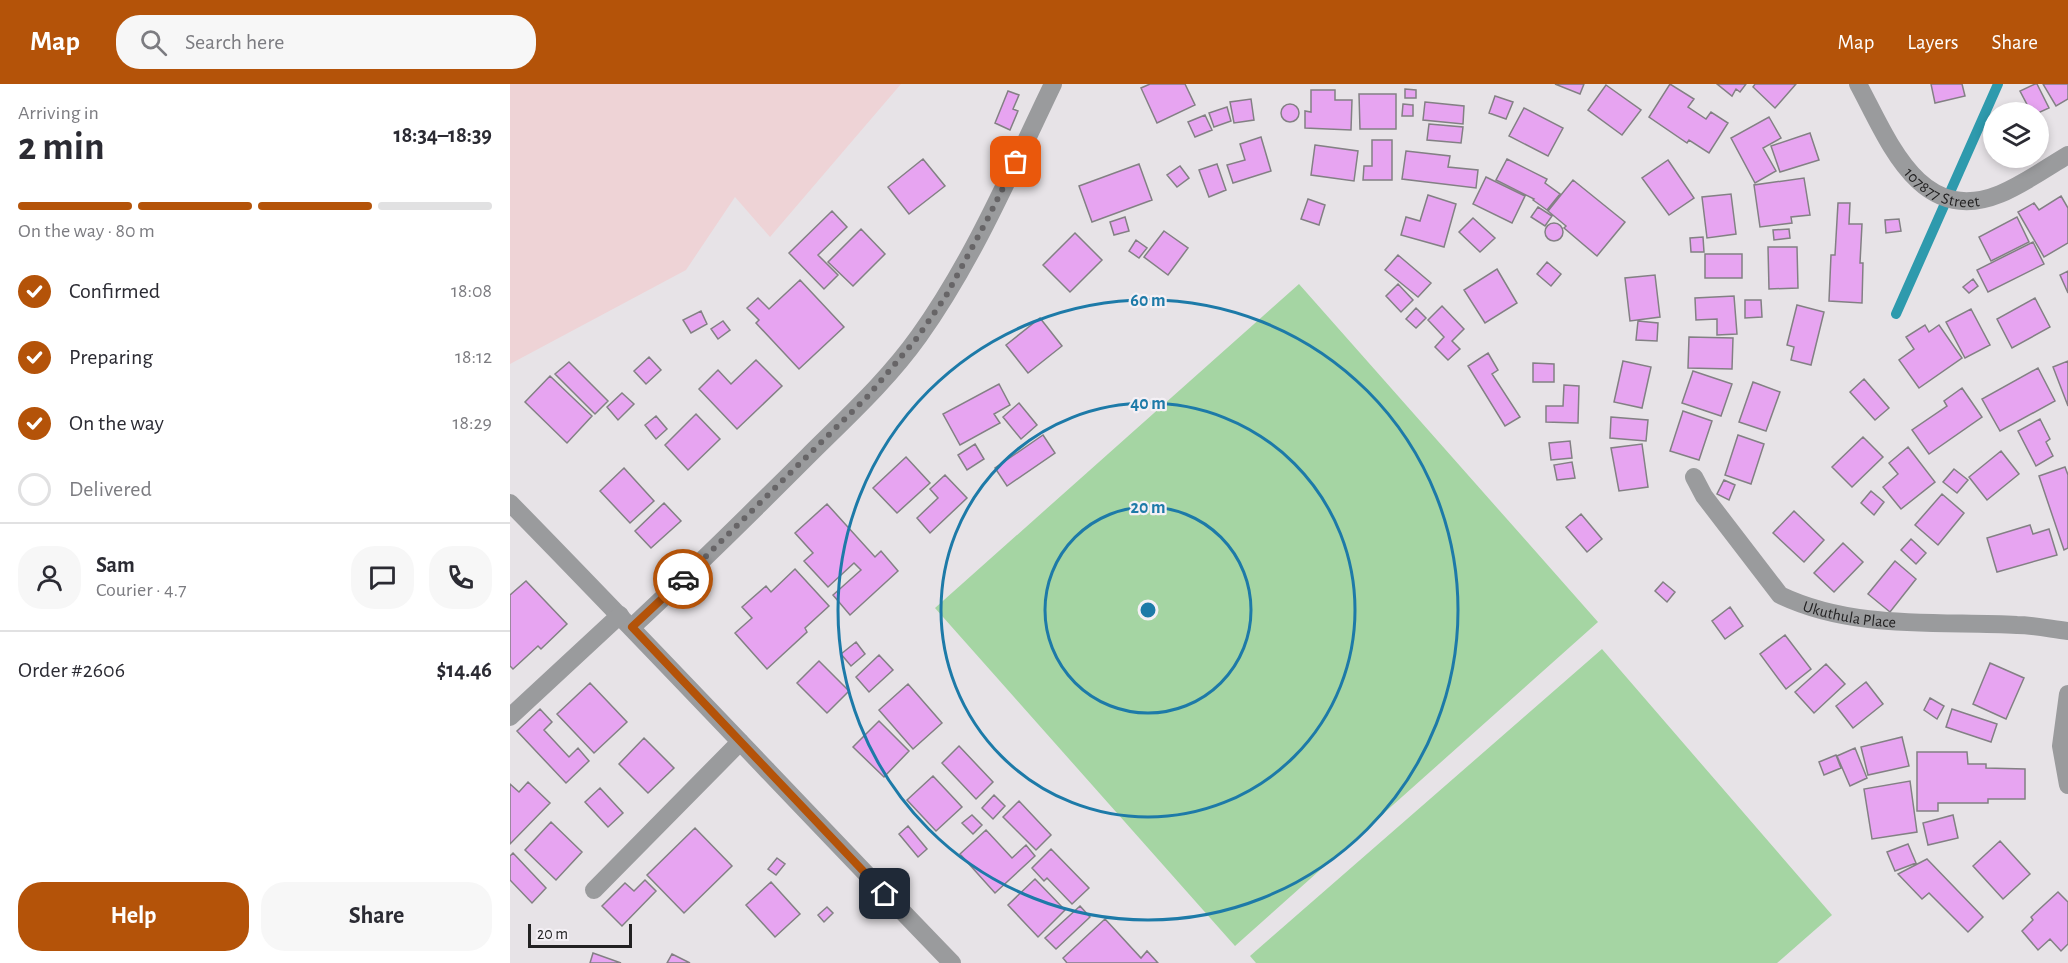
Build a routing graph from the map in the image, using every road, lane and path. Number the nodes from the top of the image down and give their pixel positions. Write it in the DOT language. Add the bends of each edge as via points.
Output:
graph roads {
  1 [pos="1053,84"];
  2 [pos="1858,84"];
  3 [pos="2068,155"];
  4 [pos="1694,477"];
  5 [pos="510,503"];
  6 [pos="626,621"];
  7 [pos="2068,631"];
  8 [pos="2068,694"];
  9 [pos="510,717"];
  10 [pos="740,742"];
  11 [pos="2068,785"];
  12 [pos="594,890"];
  13 [pos="952,963"];
  1 -- 6 [label="street" via="987,220 946,296 917,338 860,405 716,548"];
  2 -- 3 [label="street, 107877 Street" via="1909,173 1931,192 1950,199 1974,200 1999,194"];
  4 -- 7 [label="street, Ukuthula Place" via="1704,496 1780,595 1794,602 1871,619 2020,625"];
  5 -- 6 [label="street"];
  6 -- 9 [label="street"];
  6 -- 10 [label="street"];
  8 -- 11 [label="street" via="2061,746"];
  10 -- 12 [label="street"];
  10 -- 13 [label="street"];
}
